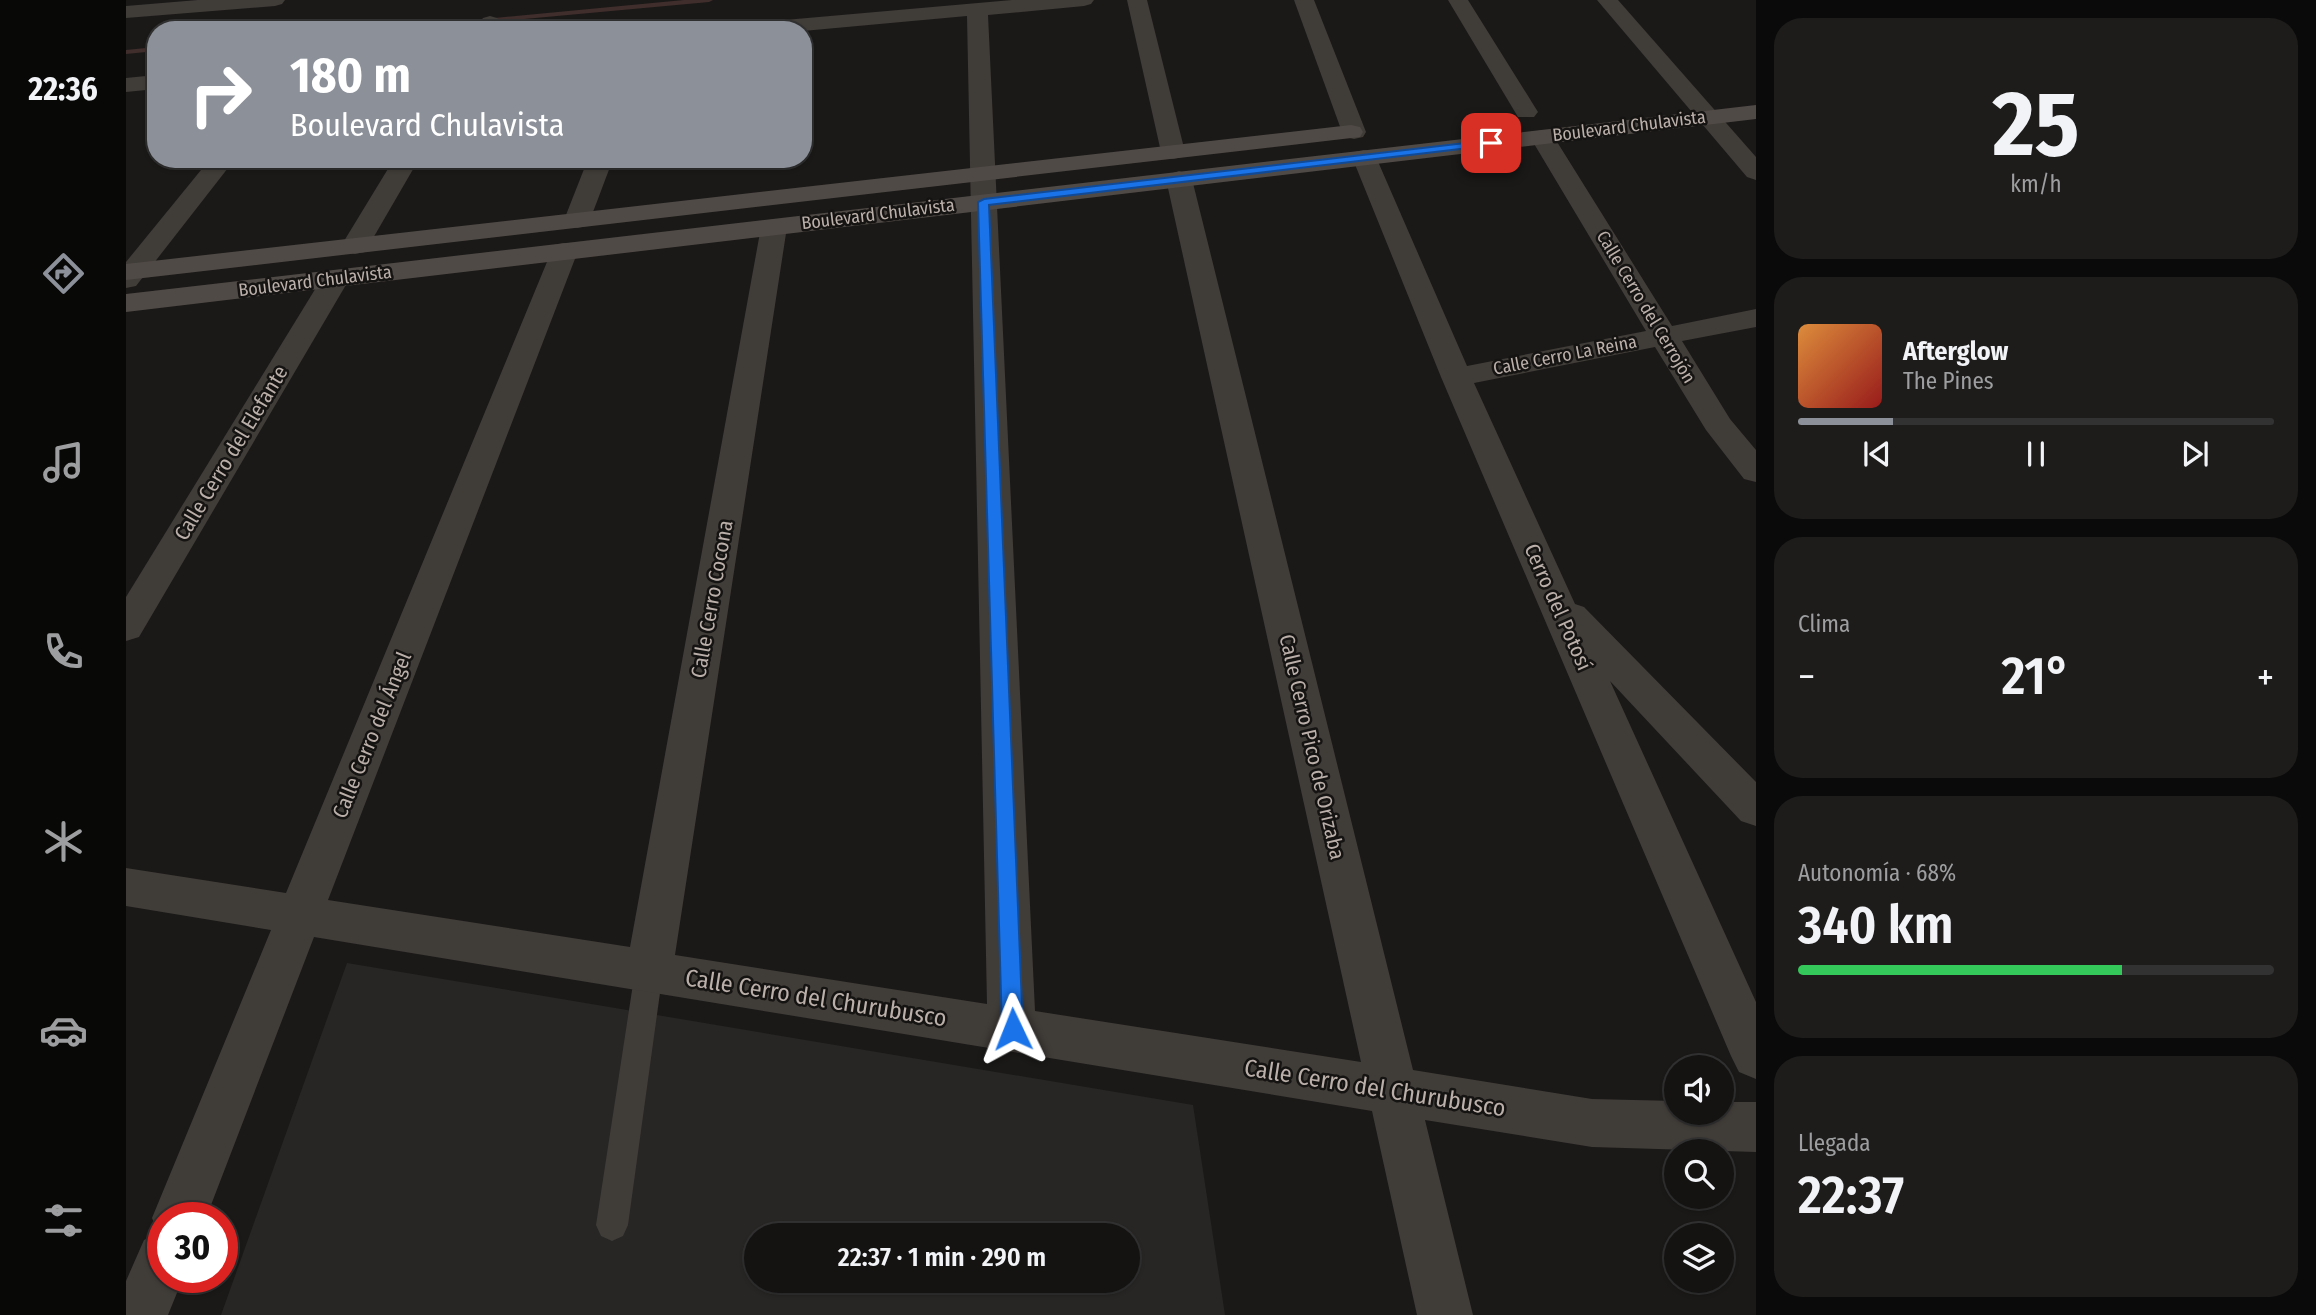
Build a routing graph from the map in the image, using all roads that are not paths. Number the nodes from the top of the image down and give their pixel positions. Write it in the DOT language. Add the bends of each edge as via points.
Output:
graph roads {
  1 [pos="275,0"];
  2 [pos="1084,0"];
  3 [pos="1137,0"];
  4 [pos="1304,0"];
  5 [pos="1458,0"];
  6 [pos="1607,0"];
  7 [pos="977,9"];
  8 [pos="126,12"];
  9 [pos="812,23"];
  10 [pos="147,83"];
  11 [pos="126,85"];
  12 [pos="1715,90"];
  13 [pos="1688,93"];
  14 [pos="1661,96"];
  15 [pos="1553,109"];
  16 [pos="1756,111"];
  17 [pos="1526,112"];
  18 [pos="1500,115"];
  19 [pos="1709,117"];
  20 [pos="1542,137"];
  21 [pos="1366,139"];
  22 [pos="1176,166"];
  23 [pos="216,168"];
  24 [pos="402,168"];
  25 [pos="597,168"];
  26 [pos="1756,172"];
  27 [pos="983,188"];
  28 [pos="774,227"];
  29 [pos="570,236"];
  30 [pos="355,246"];
  31 [pos="128,274"];
  32 [pos="336,278"];
  33 [pos="126,303"];
  34 [pos="1756,318"];
  35 [pos="1663,336"];
  36 [pos="1456,377"];
  37 [pos="1756,472"];
  38 [pos="1554,597"];
  39 [pos="126,628"];
  40 [pos="1756,809"];
  41 [pos="126,887"];
  42 [pos="300,915"];
  43 [pos="649,971"];
  44 [pos="1013,1029"];
  45 [pos="1756,1056"];
  46 [pos="1392,1091"];
  47 [pos="1756,1127"];
  48 [pos="185,1202"];
  49 [pos="612,1225"];
  50 [pos="149,1293"];
  51 [pos="140,1315"];
  52 [pos="1445,1315"];
  1 -- 8 [label="street"];
  2 -- 7 [label="street"];
  3 -- 22 [label="street, Calle Cerro Pico de Orizaba"];
  4 -- 21 [label="street, Cerro del Potosí"];
  5 -- 17 [label="street"];
  6 -- 13 [label="street"];
  7 -- 9 [label="street"];
  7 -- 27 [label="street"];
  10 -- 11 [label="street"];
  12 -- 13 [label="main road, Boulevard Chulavista"];
  13 -- 14 [label="main road, Boulevard Chulavista"];
  13 -- 19 [label="street"];
  15 -- 17 [label="main road, Boulevard Chulavista"];
  16 -- 19 [label="main road, Boulevard Chulavista"];
  17 -- 18 [label="main road, Boulevard Chulavista"];
  19 -- 20 [label="main road, Boulevard Chulavista"];
  19 -- 26 [label="street"];
  20 -- 21 [label="main road, Boulevard Chulavista"];
  20 -- 35 [label="street, Calle Cerro del Cerrojón"];
  21 -- 22 [label="main road, Boulevard Chulavista"];
  21 -- 36 [label="street, Cerro del Potosí"];
  22 -- 27 [label="main road, Boulevard Chulavista"];
  22 -- 46 [label="street, Calle Cerro Pico de Orizaba"];
  23 -- 31 [label="street"];
  24 -- 30 [label="street"];
  25 -- 29 [label="street, Calle Cerro del Ángel"];
  27 -- 28 [label="main road, Boulevard Chulavista"];
  27 -- 29 [label="main road, Boulevard Chulavista"];
  27 -- 44 [label="street"];
  28 -- 29 [label="main road, Boulevard Chulavista"];
  28 -- 43 [label="street, Calle Cerro Cocona"];
  29 -- 30 [label="main road, Boulevard Chulavista"];
  29 -- 32 [label="main road, Boulevard Chulavista"];
  29 -- 42 [label="street, Calle Cerro del Ángel"];
  30 -- 31 [label="main road, Boulevard Chulavista"];
  32 -- 33 [label="main road, Boulevard Chulavista"];
  32 -- 39 [label="street, Calle Cerro del Elefante"];
  34 -- 35 [label="street, Calle Cerro La Reina"];
  35 -- 36 [label="street, Calle Cerro La Reina"];
  35 -- 37 [label="street, Calle Cerro del Cerrojón" via="1717,423"];
  36 -- 38 [label="street, Cerro del Potosí"];
  38 -- 40 [label="street"];
  38 -- 45 [label="street, Cerro del Potosí"];
  41 -- 42 [label="street, Calle Cerro del Churubusco"];
  42 -- 43 [label="street, Calle Cerro del Churubusco"];
  42 -- 48 [label="street, Calle Cerro del Ángel"];
  43 -- 44 [label="street, Calle Cerro del Churubusco"];
  43 -- 49 [label="lane"];
  44 -- 46 [label="street, Calle Cerro del Churubusco"];
  46 -- 47 [label="street, Calle Cerro del Churubusco" via="1592,1123"];
  46 -- 52 [label="street, Calle Cerro Pico de Orizaba"];
  50 -- 51 [label="street"];
}
